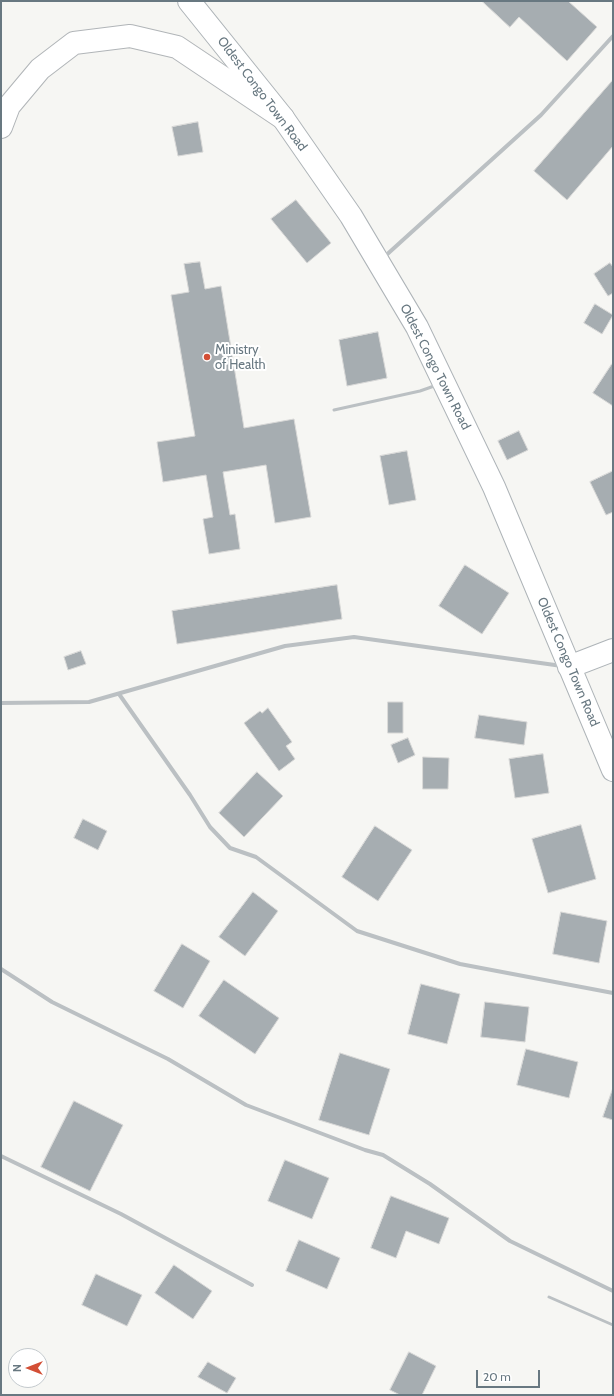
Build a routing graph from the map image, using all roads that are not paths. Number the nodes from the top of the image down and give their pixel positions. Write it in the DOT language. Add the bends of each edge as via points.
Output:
graph roads {
  1 [pos="189,1"];
  2 [pos="613,36"];
  3 [pos="283,118"];
  4 [pos="1,127"];
  5 [pos="378,262"];
  6 [pos="444,383"];
  7 [pos="334,410"];
  8 [pos="613,650"];
  9 [pos="569,667"];
  10 [pos="119,694"];
  11 [pos="1,703"];
  12 [pos="613,770"];
  13 [pos="1,969"];
  14 [pos="613,993"];
  15 [pos="1,1156"];
  16 [pos="252,1285"];
  17 [pos="613,1291"];
  18 [pos="549,1297"];
  19 [pos="613,1325"];
  1 -- 3 [label="main road, Oldest Congo Town Road"];
  2 -- 5 [label="street" via="541,115"];
  3 -- 4 [label="main road" via="177,47 130,36 74,43 40,69 10,106"];
  3 -- 5 [label="main road, Oldest Congo Town Road" via="351,216"];
  5 -- 6 [label="main road, Oldest Congo Town Road" via="417,327"];
  6 -- 7 [label="lane"];
  6 -- 9 [label="main road, Oldest Congo Town Road" via="494,487"];
  8 -- 9 [label="main road"];
  9 -- 10 [label="street" via="354,637 285,646"];
  9 -- 12 [label="main road, Oldest Congo Town Road"];
  10 -- 11 [label="street" via="89,702"];
  10 -- 14 [label="street" via="210,827 230,848 256,857 357,931 460,964"];
  13 -- 17 [label="street" via="52,1002 168,1059 246,1105 383,1155 430,1184 510,1242"];
  15 -- 16 [label="street" via="121,1214"];
  18 -- 19 [label="lane"];
}
